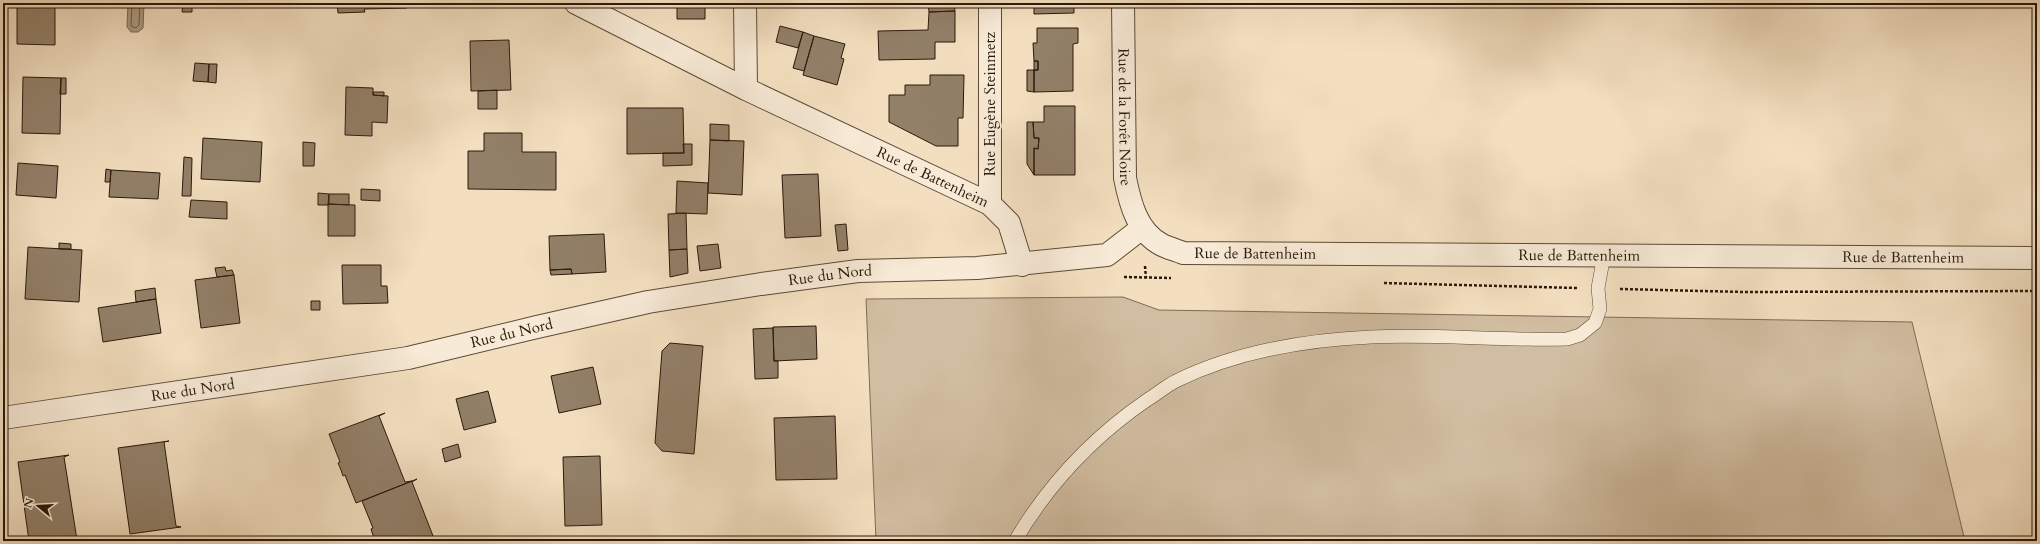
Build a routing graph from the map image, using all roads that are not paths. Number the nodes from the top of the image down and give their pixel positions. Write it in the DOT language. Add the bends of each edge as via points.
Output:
graph roads {
  1 [pos="576,3"];
  2 [pos="745,3"];
  3 [pos="990,3"];
  4 [pos="1123,3"];
  5 [pos="746,89"];
  6 [pos="990,204"];
  7 [pos="1142,228"];
  8 [pos="1604,255"];
  9 [pos="2037,258"];
  10 [pos="1022,264"];
  11 [pos="3,418"];
  12 [pos="1014,541"];
  1 -- 5 [label="street, Rue de Battenheim"];
  2 -- 5 [label="street"];
  3 -- 6 [label="street, Rue Eugène Steinmetz"];
  4 -- 7 [label="street, Rue de la Forêt Noire" via="1125,178 1130,202"];
  5 -- 6 [label="street, Rue de Battenheim"];
  6 -- 10 [label="street, Rue de Battenheim" via="1009,223"];
  7 -- 8 [label="street, Rue de Battenheim" via="1161,245 1183,253"];
  7 -- 10 [label="street" via="1108,255"];
  8 -- 9 [label="street, Rue de Battenheim"];
  8 -- 12 [label="lane" via="1598,288 1600,309 1595,323 1580,335 1567,339 1427,336 1312,341 1268,349 1220,363 1175,381 1092,443 1044,496"];
  10 -- 11 [label="street, Rue du Nord" via="858,271 761,284 648,302 408,358"];
}
